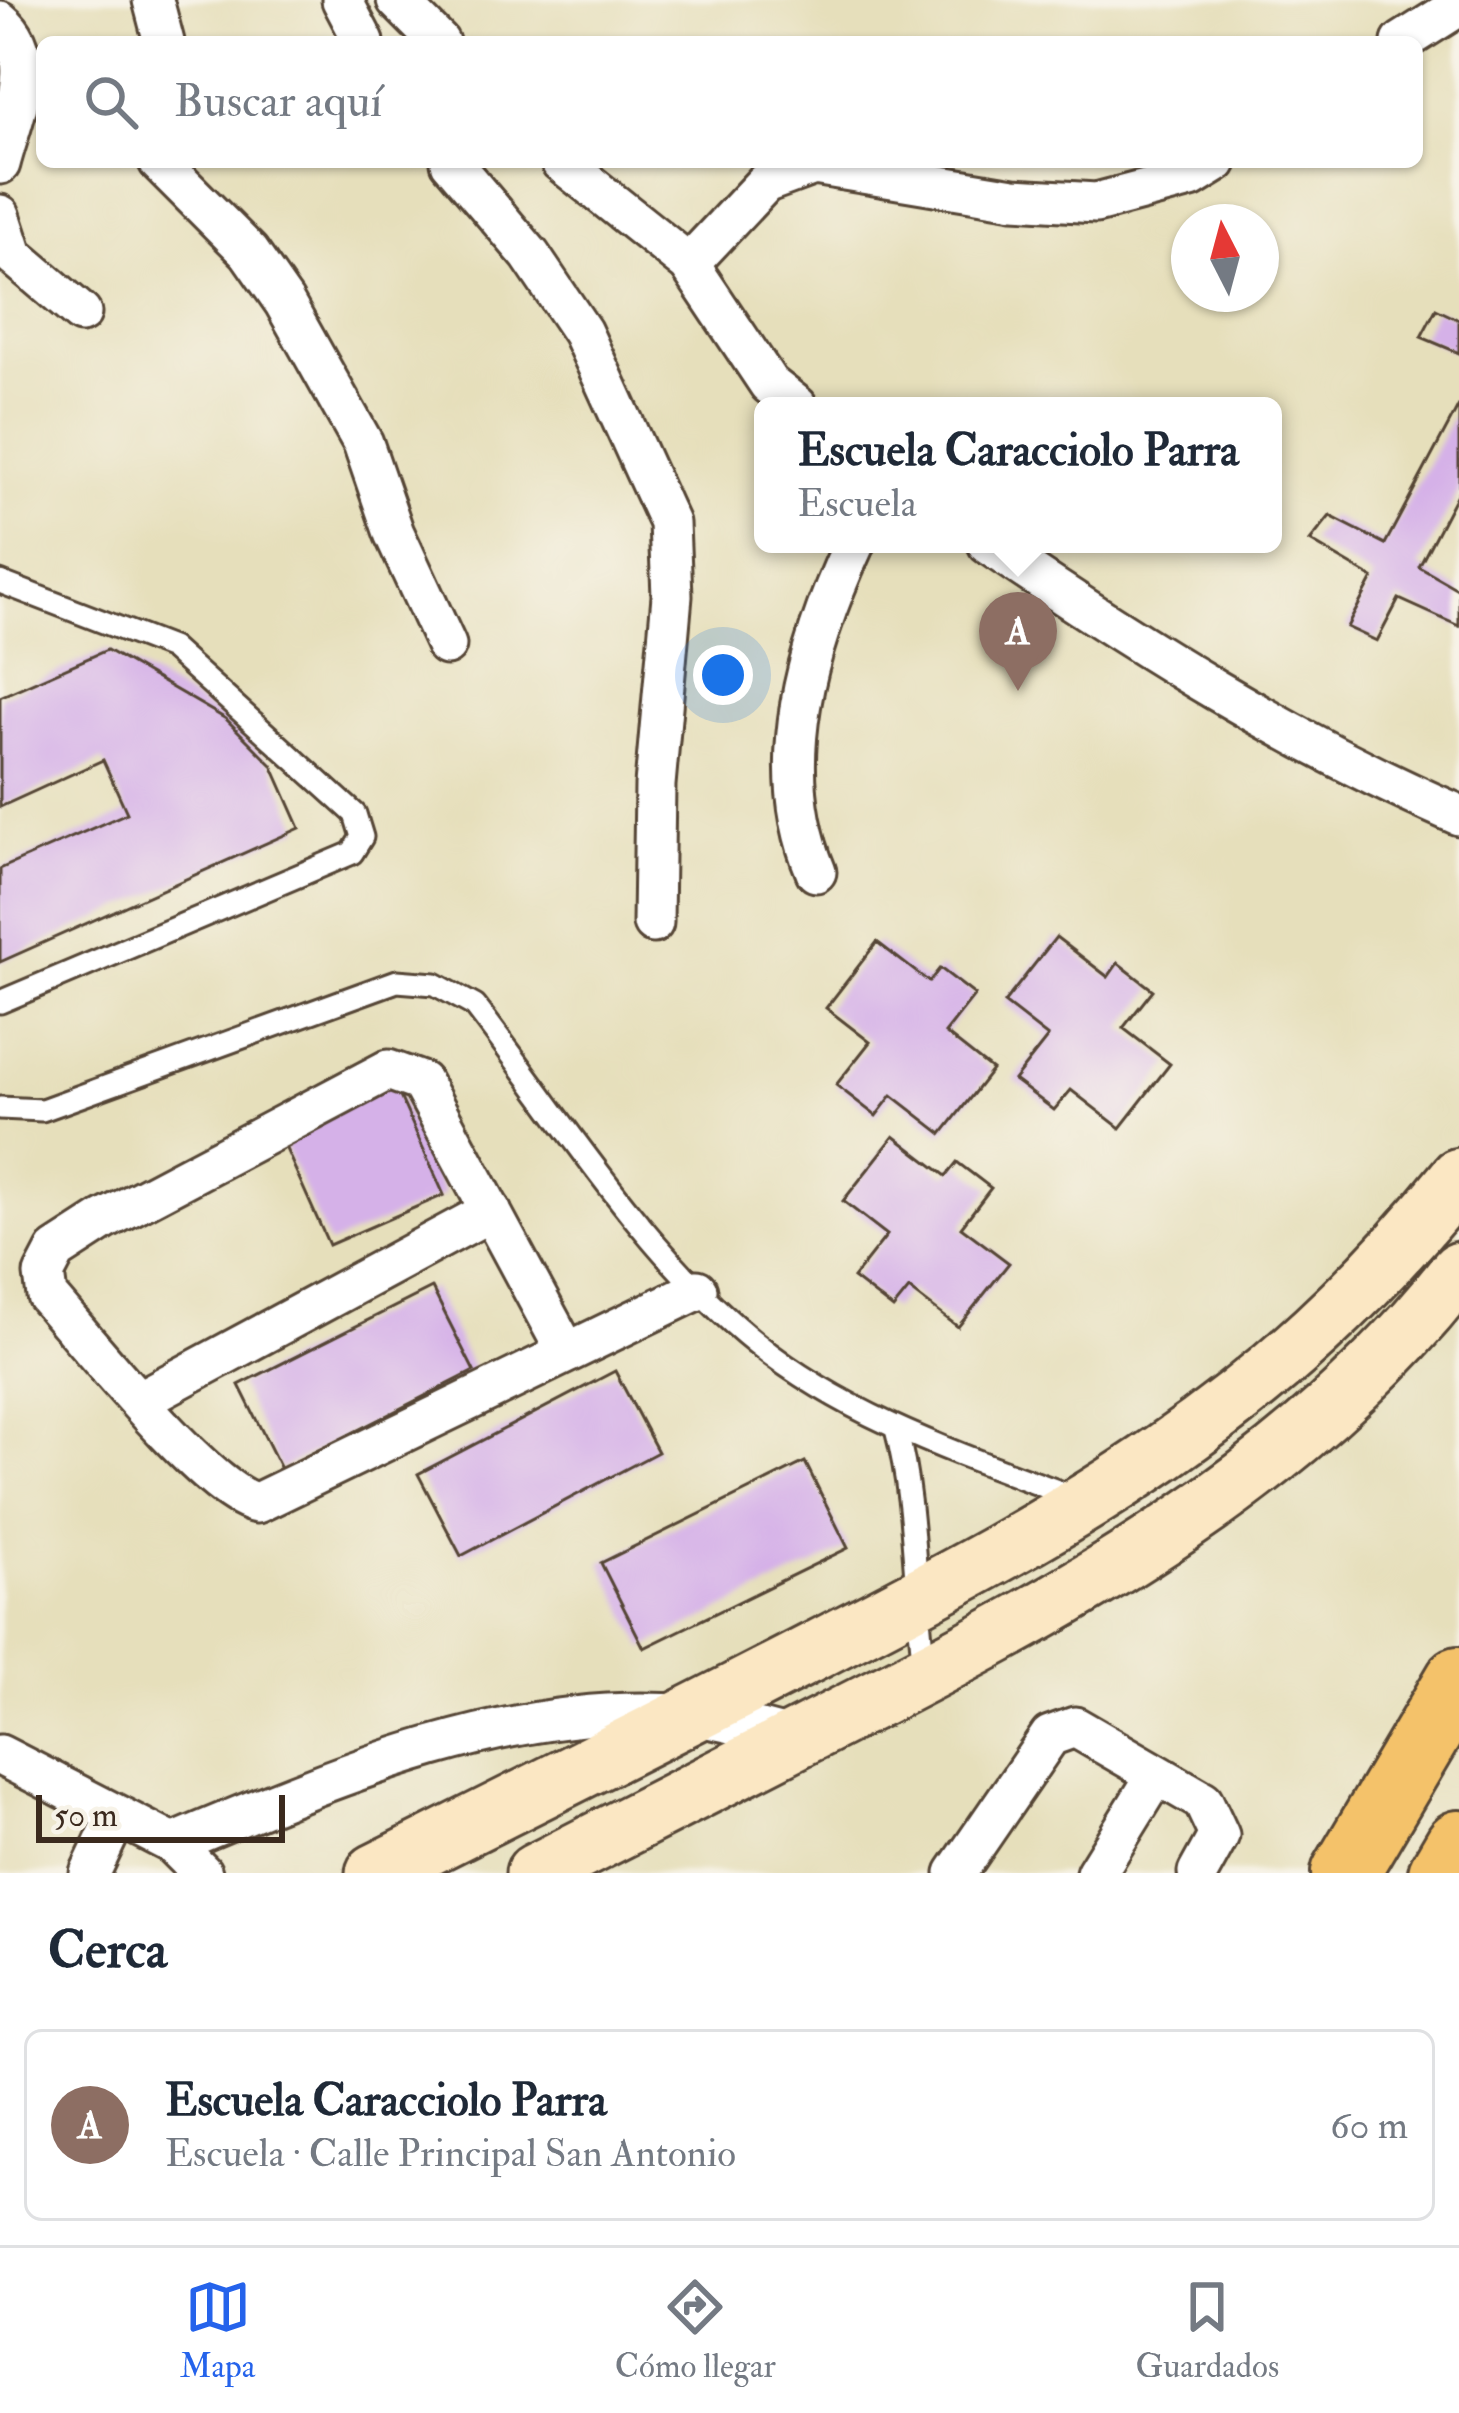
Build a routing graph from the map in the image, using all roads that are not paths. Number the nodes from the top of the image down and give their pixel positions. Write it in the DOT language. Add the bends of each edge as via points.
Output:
graph roads {
  1 [pos="153,0"];
  2 [pos="342,0"];
  3 [pos="398,0"];
  4 [pos="1459,7"];
  5 [pos="0,21"];
  6 [pos="162,36"];
  7 [pos="361,36"];
  8 [pos="433,36"];
  9 [pos="1412,36"];
  10 [pos="0,164"];
  11 [pos="165,168"];
  12 [pos="457,168"];
  13 [pos="569,168"];
  14 [pos="805,168"];
  15 [pos="832,168"];
  16 [pos="1207,168"];
  17 [pos="0,215"];
  18 [pos="689,264"];
  19 [pos="80,313"];
  20 [pos="786,397"];
  21 [pos="850,553"];
  22 [pos="1001,553"];
  23 [pos="0,582"];
  24 [pos="446,645"];
  25 [pos="1459,815"];
  26 [pos="816,872"];
  27 [pos="653,922"];
  28 [pos="0,1002"];
  29 [pos="0,1108"];
  30 [pos="1459,1177"];
  31 [pos="491,1211"];
  32 [pos="1459,1271"];
  33 [pos="697,1290"];
  34 [pos="567,1353"];
  35 [pos="140,1400"];
  36 [pos="896,1429"];
  37 [pos="1092,1503"];
  38 [pos="914,1600"];
  39 [pos="926,1673"];
  40 [pos="1459,1680"];
  41 [pos="690,1715"];
  42 [pos="796,1739"];
  43 [pos="0,1755"];
  44 [pos="1156,1776"];
  45 [pos="117,1816"];
  46 [pos="173,1844"];
  47 [pos="1459,1844"];
  48 [pos="90,1873"];
  49 [pos="202,1873"];
  50 [pos="375,1873"];
  51 [pos="535,1873"];
  52 [pos="956,1873"];
  53 [pos="1096,1873"];
  54 [pos="1198,1873"];
  55 [pos="1345,1873"];
  56 [pos="1442,1873"];
  1 -- 6 [label="street"];
  2 -- 7 [label="street"];
  3 -- 8 [label="street"];
  4 -- 9 [label="street"];
  5 -- 10 [label="street" via="20,46 24,71"];
  11 -- 24 [label="street" via="249,252 284,302 364,442 394,533"];
  12 -- 27 [label="street" via="582,332 669,524"];
  13 -- 18 [label="street"];
  14 -- 18 [label="street" via="765,182"];
  15 -- 16 [label="street" via="1014,198 1096,202"];
  17 -- 19 [label="street" via="13,255"];
  18 -- 20 [label="street"];
  21 -- 26 [label="street" via="807,672 791,778"];
  22 -- 25 [label="street" via="1119,633 1319,749"];
  23 -- 28 [label="lane" via="171,648 355,814 362,837 352,853"];
  29 -- 33 [label="lane" via="42,1110 397,981 435,984 475,1006"];
  30 -- 37 [label="main road" via="1341,1311 1278,1367"];
  31 -- 34 [label="street"];
  31 -- 35 [label="street"];
  31 -- 35 [label="street" via="422,1082 388,1070 104,1220 56,1251 44,1274 47,1296"];
  32 -- 39 [label="main road" via="1373,1372 1284,1453 1093,1582"];
  33 -- 34 [label="street"];
  33 -- 36 [label="lane" via="757,1344"];
  34 -- 35 [label="street" via="257,1503 222,1486"];
  36 -- 37 [label="lane"];
  36 -- 38 [label="lane" via="911,1488"];
  37 -- 38 [label="main road"];
  38 -- 39 [label="lane"];
  38 -- 41 [label="main road"];
  39 -- 42 [label="main road"];
  40 -- 55 [label="highway"];
  41 -- 42 [label="street"];
  41 -- 46 [label="street" via="579,1714 354,1769"];
  41 -- 50 [label="main road"];
  42 -- 51 [label="main road"];
  43 -- 45 [label="street"];
  44 -- 52 [label="street" via="1075,1727 1061,1729"];
  44 -- 53 [label="street"];
  44 -- 54 [label="street" via="1203,1801 1215,1818 1219,1834"];
  45 -- 46 [label="street"];
  45 -- 48 [label="street"];
  46 -- 49 [label="street"];
  47 -- 56 [label="highway"];
}
